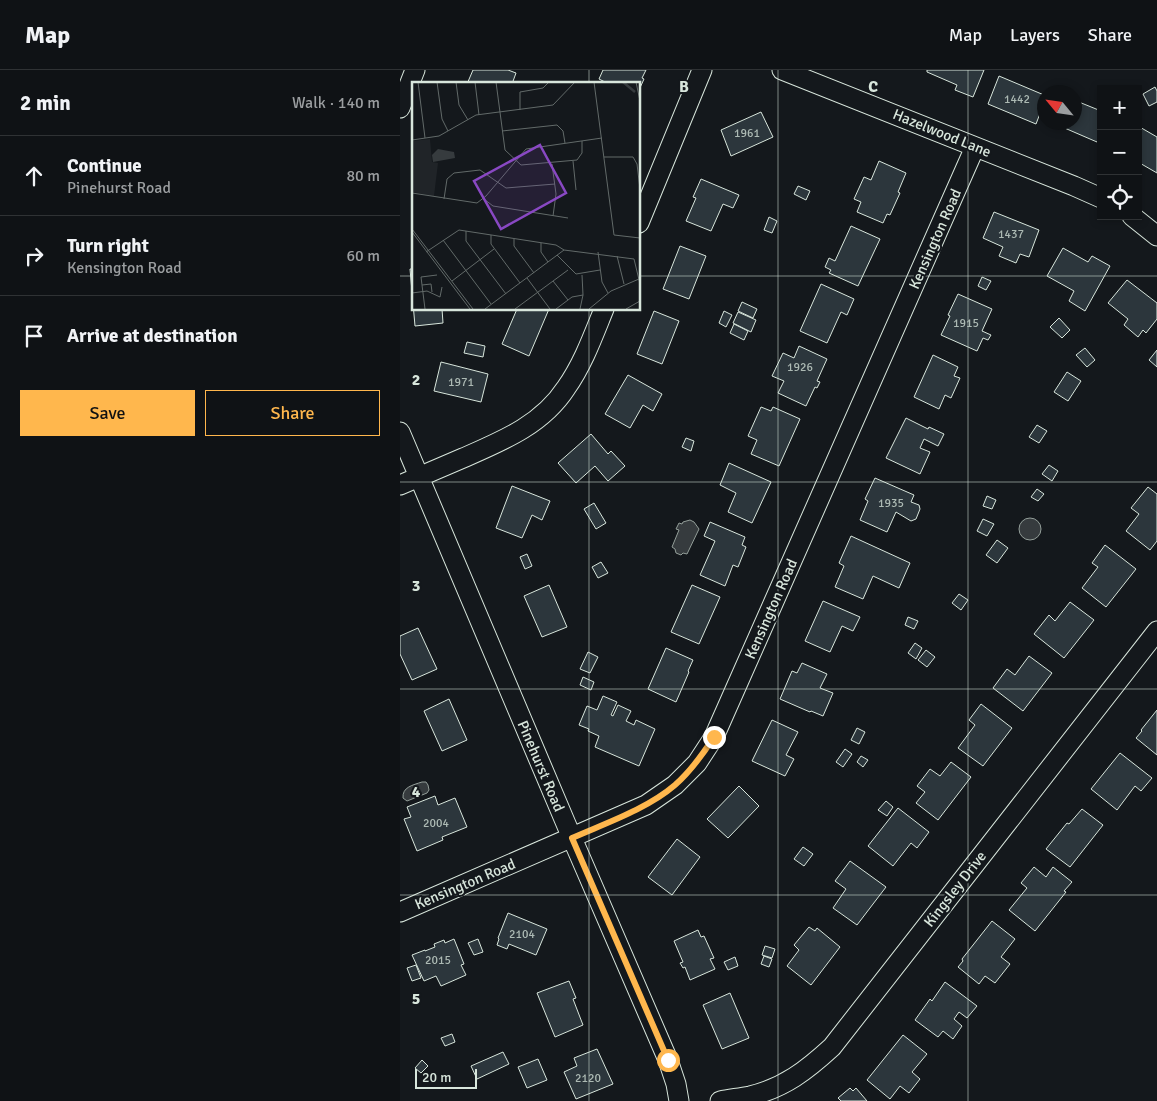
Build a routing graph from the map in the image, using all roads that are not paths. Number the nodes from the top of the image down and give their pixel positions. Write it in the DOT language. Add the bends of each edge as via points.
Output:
graph roads {
  1 [pos="415,70"];
  2 [pos="702,70"];
  3 [pos="782,70"];
  4 [pos="400,108"];
  5 [pos="975,146"];
  6 [pos="1097,196"];
  7 [pos="1137,220"];
  8 [pos="640,221"];
  9 [pos="1157,236"];
  10 [pos="604,310"];
  11 [pos="400,432"];
  12 [pos="418,477"];
  13 [pos="400,485"];
  14 [pos="1157,631"];
  15 [pos="572,838"];
  16 [pos="400,912"];
  17 [pos="679,1101"];
  18 [pos="720,1101"];
  1 -- 4 [label="street"];
  2 -- 8 [label="street"];
  3 -- 5 [label="street, Hazelwood Lane"];
  5 -- 6 [label="street, Hazelwood Lane"];
  5 -- 15 [label="street, Kensington Road" via="714,737 697,763 675,785 646,805"];
  7 -- 9 [label="street"];
  10 -- 12 [label="street" via="580,365 565,390 546,411 516,434"];
  11 -- 12 [label="street, Pinehurst Road"];
  12 -- 13 [label="street"];
  12 -- 15 [label="street, Pinehurst Road"];
  14 -- 18 [label="street, Kingsley Drive" via="832,1047 790,1081 764,1092"];
  15 -- 16 [label="street, Kensington Road"];
  15 -- 17 [label="street, Pinehurst Road" via="668,1060"];
}
